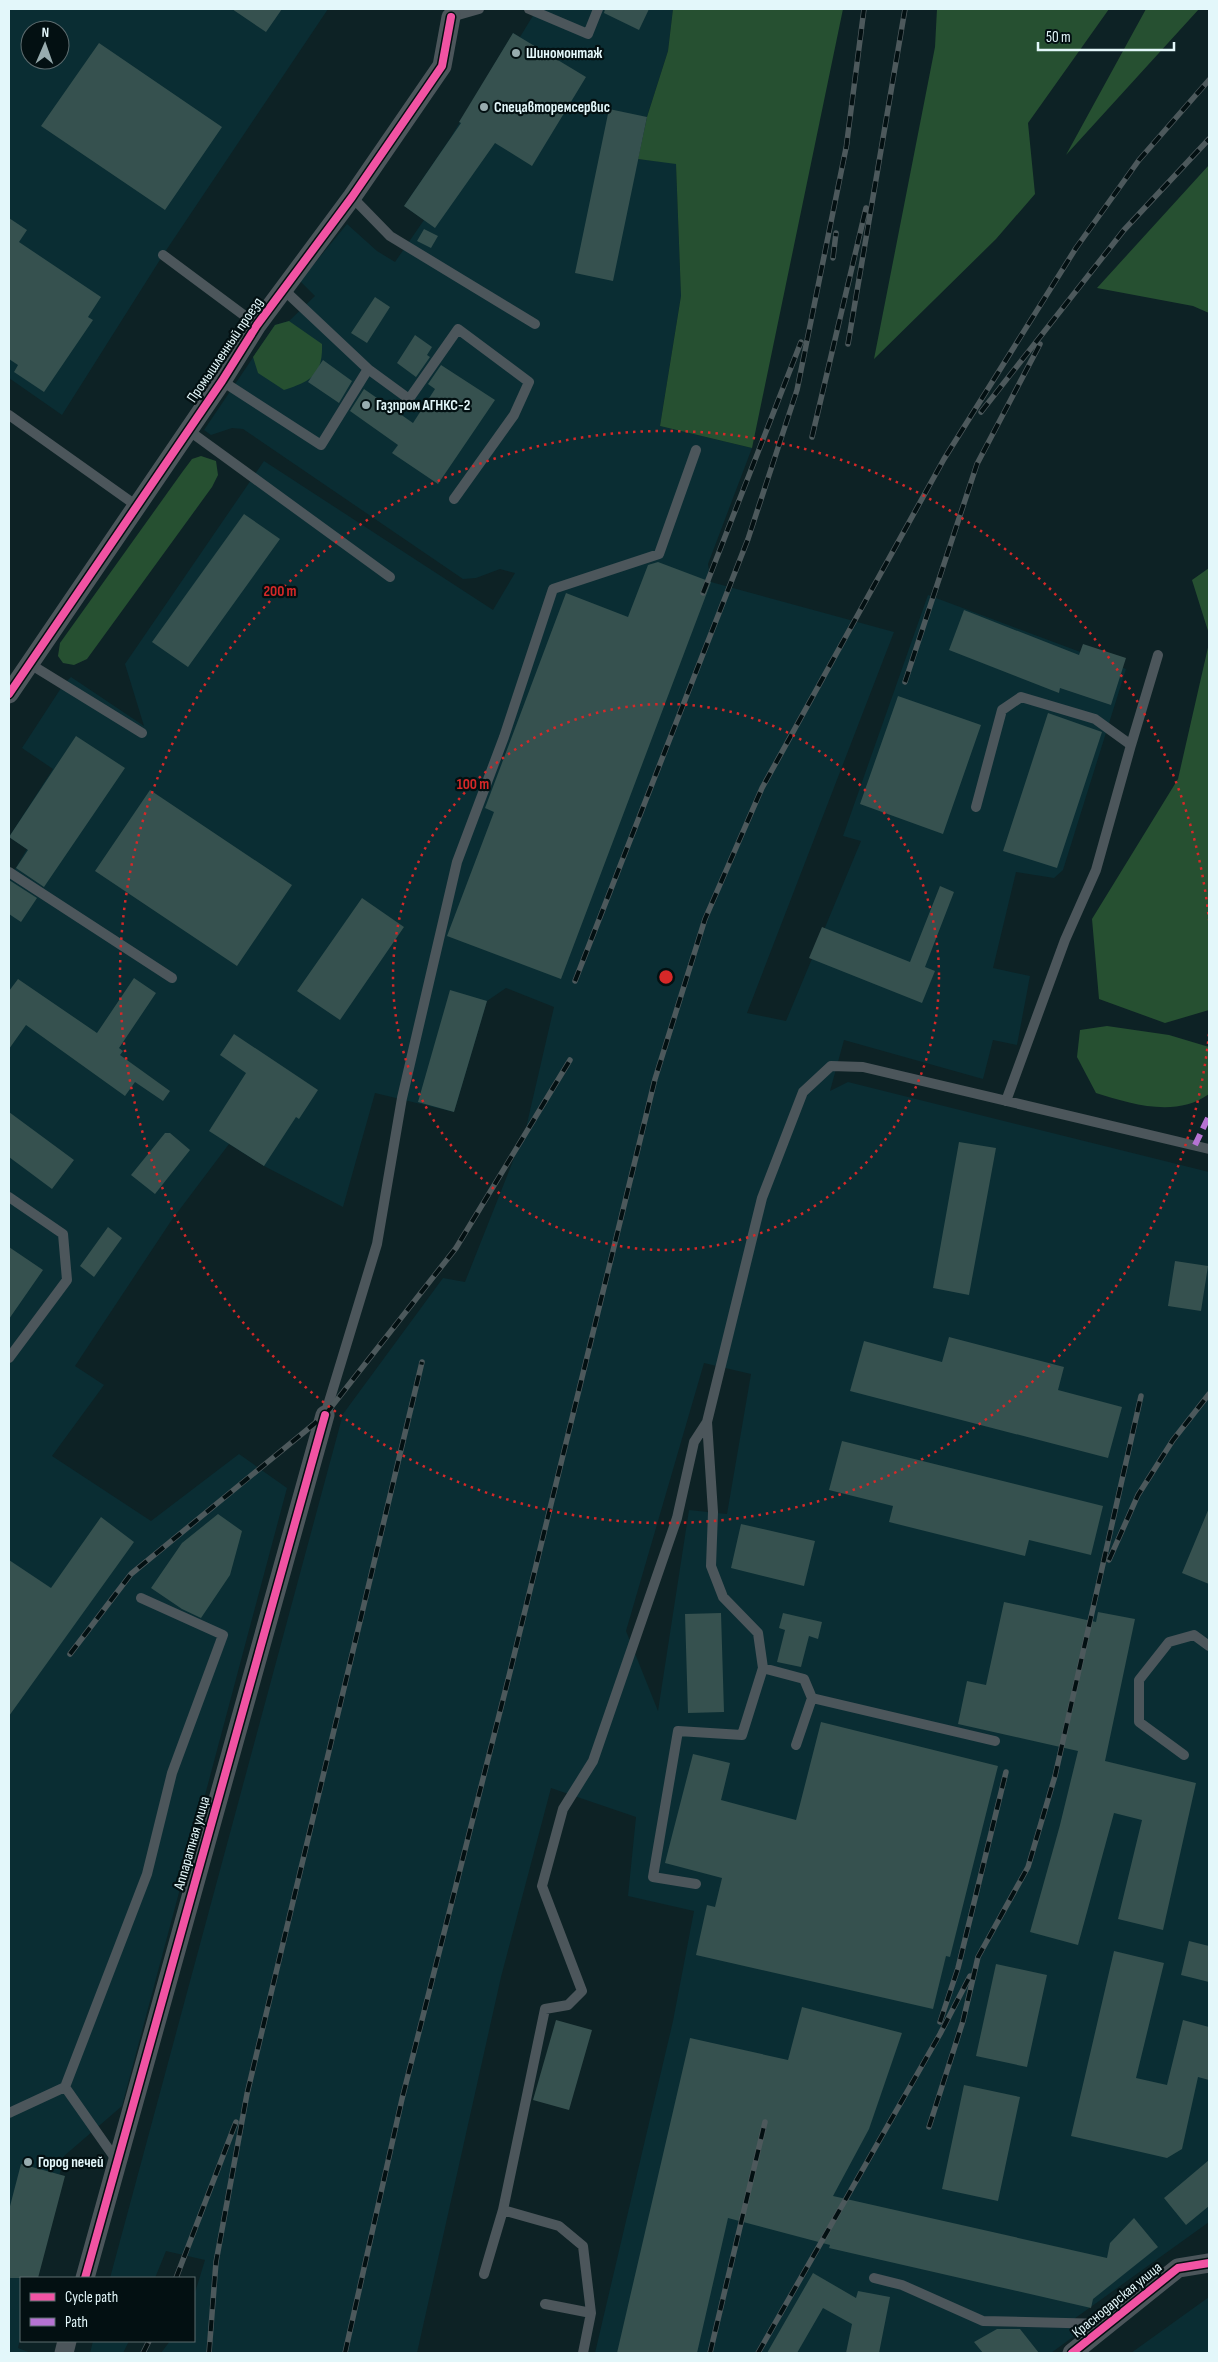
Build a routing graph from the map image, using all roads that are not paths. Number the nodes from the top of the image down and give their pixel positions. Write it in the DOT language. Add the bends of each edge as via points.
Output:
graph roads {
  1 [pos="479,9"];
  2 [pos="529,9"];
  3 [pos="598,9"];
  4 [pos="450,13"];
  5 [pos="352,197"];
  6 [pos="163,255"];
  7 [pos="283,289"];
  8 [pos="535,324"];
  9 [pos="257,325"];
  10 [pos="368,369"];
  11 [pos="222,381"];
  12 [pos="9,415"];
  13 [pos="188,430"];
  14 [pos="696,450"];
  15 [pos="454,499"];
  16 [pos="137,506"];
  17 [pos="390,577"];
  18 [pos="1158,655"];
  19 [pos="30,664"];
  20 [pos="9,694"];
  21 [pos="142,733"];
  22 [pos="1131,745"];
  23 [pos="976,807"];
  24 [pos="9,872"];
  25 [pos="172,978"];
  26 [pos="1006,1101"];
  27 [pos="1209,1149"];
  28 [pos="9,1197"];
  29 [pos="9,1358"];
  30 [pos="325,1415"];
  31 [pos="707,1422"];
  32 [pos="141,1598"];
  33 [pos="1209,1646"];
  34 [pos="763,1668"];
  35 [pos="812,1698"];
  36 [pos="996,1740"];
  37 [pos="796,1745"];
  38 [pos="1184,1755"];
  39 [pos="696,1884"];
  40 [pos="65,2087"];
  41 [pos="9,2113"];
  42 [pos="117,2161"];
  43 [pos="503,2210"];
  44 [pos="1209,2264"];
  45 [pos="484,2274"];
  46 [pos="85,2277"];
  47 [pos="874,2278"];
  48 [pos="545,2304"];
  49 [pos="591,2314"];
  50 [pos="1109,2324"];
  51 [pos="583,2353"];
  52 [pos="1072,2353"];
  1 -- 4 [label="lane"];
  2 -- 3 [label="lane" via="588,34"];
  4 -- 5 [label="street, Промышленный проезд" via="442,66"];
  5 -- 7 [label="street, Промышленный проезд"];
  5 -- 8 [label="lane" via="390,236"];
  6 -- 9 [label="lane"];
  7 -- 9 [label="street, Промышленный проезд"];
  7 -- 10 [label="lane"];
  9 -- 11 [label="street, Промышленный проезд"];
  10 -- 11 [label="lane" via="321,445"];
  10 -- 15 [label="lane" via="409,399 458,329 529,382 514,415"];
  11 -- 13 [label="street, Промышленный проезд"];
  12 -- 16 [label="lane"];
  13 -- 16 [label="street, Промышленный проезд"];
  13 -- 17 [label="lane"];
  14 -- 30 [label="lane" via="659,554 553,589 504,737 457,862 402,1098 377,1244"];
  16 -- 19 [label="street, Промышленный проезд"];
  18 -- 22 [label="lane"];
  19 -- 20 [label="street, Промышленный проезд"];
  19 -- 21 [label="lane"];
  22 -- 23 [label="lane" via="1096,719 1021,697 1002,710"];
  22 -- 26 [label="lane" via="1096,870 1065,940"];
  24 -- 25 [label="lane"];
  26 -- 27 [label="lane"];
  26 -- 31 [label="lane" via="863,1067 831,1066 803,1092 762,1198"];
  28 -- 29 [label="lane" via="63,1234 67,1280"];
  30 -- 42 [label="street, Аппаратная улица"];
  31 -- 34 [label="lane" via="713,1512 712,1566 723,1597 758,1633"];
  31 -- 43 [label="lane" via="694,1442 677,1518 593,1761 563,1809 552,1844 542,1886 582,1991 568,2005 545,2009"];
  32 -- 40 [label="lane" via="223,1635 172,1773 147,1874"];
  33 -- 38 [label="lane" via="1194,1635 1170,1642 1139,1680 1139,1722"];
  34 -- 35 [label="lane" via="804,1679"];
  34 -- 39 [label="lane" via="742,1735 678,1731 653,1877"];
  35 -- 36 [label="lane"];
  35 -- 37 [label="lane"];
  40 -- 41 [label="lane"];
  40 -- 42 [label="lane"];
  42 -- 46 [label="street, Аппаратная улица"];
  43 -- 45 [label="lane"];
  43 -- 49 [label="lane" via="559,2226 584,2246"];
  44 -- 50 [label="street, Краснодарская улица" via="1178,2268"];
  47 -- 50 [label="lane" via="902,2285 982,2321"];
  48 -- 49 [label="lane"];
  49 -- 51 [label="lane"];
  50 -- 52 [label="street, Краснодарская улица"];
}
